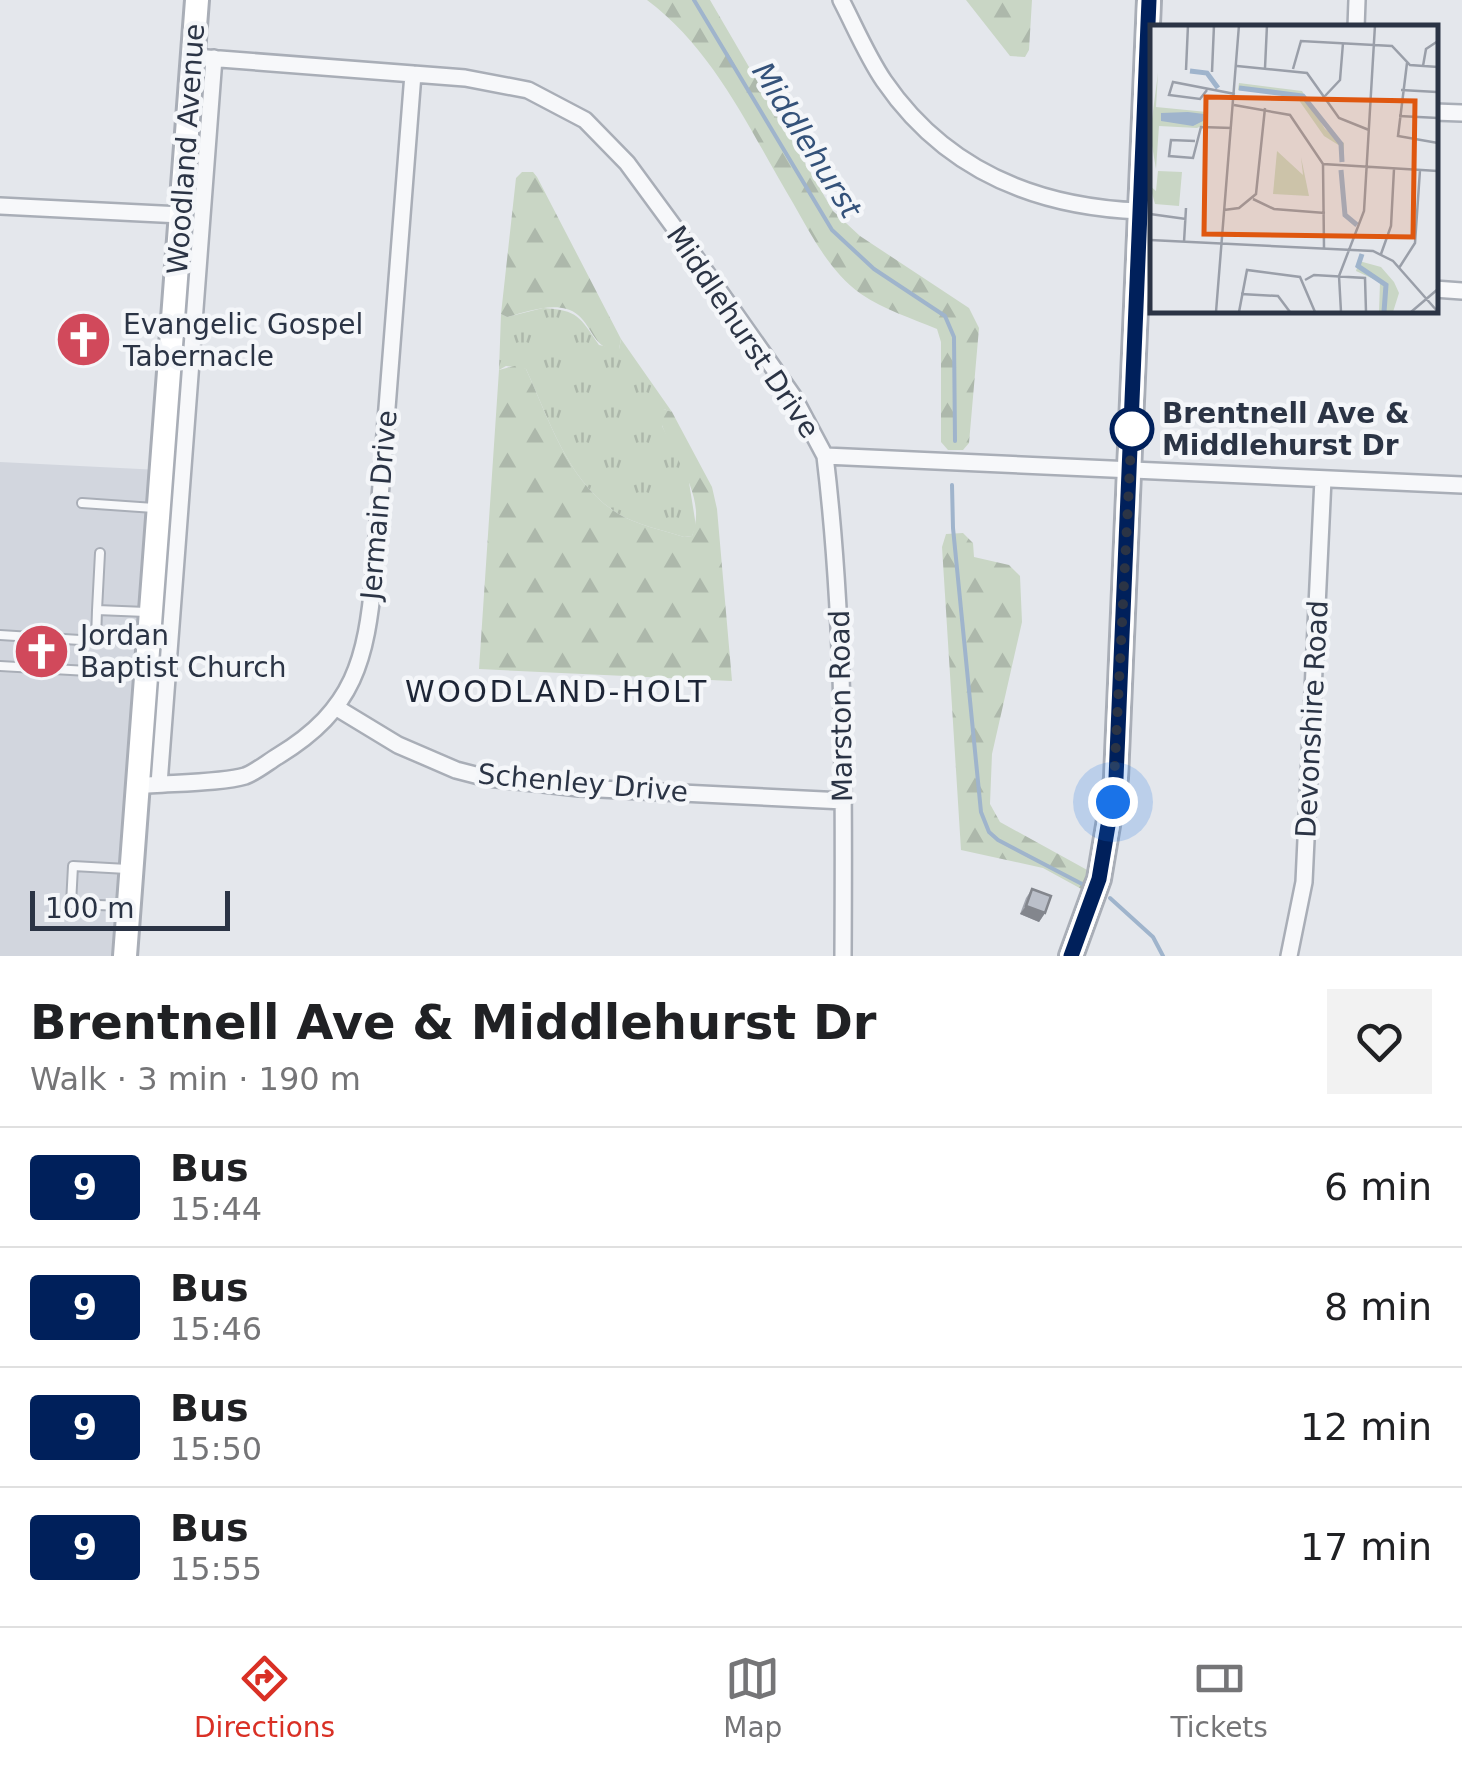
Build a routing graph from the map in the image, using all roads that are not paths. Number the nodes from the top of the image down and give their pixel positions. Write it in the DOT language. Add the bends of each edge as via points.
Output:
graph roads {
  1 [pos="198,0"];
  2 [pos="841,0"];
  3 [pos="1150,0"];
  4 [pos="1357,0"];
  5 [pos="1356,25"];
  6 [pos="204,57"];
  7 [pos="412,74"];
  8 [pos="1437,112"];
  9 [pos="1462,113"];
  10 [pos="0,206"];
  11 [pos="1140,210"];
  12 [pos="181,215"];
  13 [pos="1437,289"];
  14 [pos="1462,291"];
  15 [pos="826,456"];
  16 [pos="1130,471"];
  17 [pos="1323,479"];
  18 [pos="1462,485"];
  19 [pos="82,504"];
  20 [pos="158,508"];
  21 [pos="100,554"];
  22 [pos="97,610"];
  23 [pos="150,612"];
  24 [pos="0,635"];
  25 [pos="0,666"];
  26 [pos="146,674"];
  27 [pos="337,708"];
  28 [pos="148,785"];
  29 [pos="844,801"];
  30 [pos="131,870"];
  31 [pos="128,906"];
  32 [pos="124,956"];
  33 [pos="843,956"];
  34 [pos="1071,956"];
  35 [pos="1289,956"];
  1 -- 6 [label="street, Woodland Avenue"];
  2 -- 11 [label="street" via="884,81 927,134 989,178 1067,204"];
  3 -- 11 [label="street"];
  4 -- 5 [label="street"];
  6 -- 7 [label="street, Middlehurst Drive"];
  6 -- 12 [label="street, Woodland Avenue"];
  6 -- 28 [label="street"];
  7 -- 15 [label="street, Middlehurst Drive" via="528,90 586,120 628,162 793,396"];
  7 -- 27 [label="street, Jermain Drive" via="369,627"];
  8 -- 9 [label="street"];
  10 -- 12 [label="street"];
  11 -- 16 [label="street"];
  12 -- 20 [label="street, Woodland Avenue"];
  13 -- 14 [label="street"];
  15 -- 16 [label="street, Middlehurst Drive"];
  15 -- 29 [label="street, Marston Road" via="837,554"];
  16 -- 17 [label="street, Middlehurst Drive"];
  16 -- 34 [label="street" via="1116,778 1099,879"];
  17 -- 18 [label="street, Middlehurst Drive"];
  17 -- 35 [label="street, Devonshire Road" via="1304,882"];
  19 -- 20 [label="lane"];
  20 -- 23 [label="street, Woodland Avenue"];
  21 -- 22 [label="lane"];
  22 -- 23 [label="lane"];
  22 -- 24 [label="lane" via="96,640"];
  23 -- 26 [label="street, Woodland Avenue"];
  25 -- 26 [label="lane"];
  26 -- 28 [label="street, Woodland Avenue"];
  27 -- 28 [label="street, Jermain Drive" via="303,740 245,776"];
  27 -- 29 [label="street, Schenley Drive" via="398,745 487,778"];
  28 -- 30 [label="street, Woodland Avenue"];
  29 -- 33 [label="street, Marston Road"];
  30 -- 31 [label="street, Woodland Avenue"];
  30 -- 31 [label="lane" via="73,866 71,904"];
  31 -- 32 [label="street, Woodland Avenue"];
}
